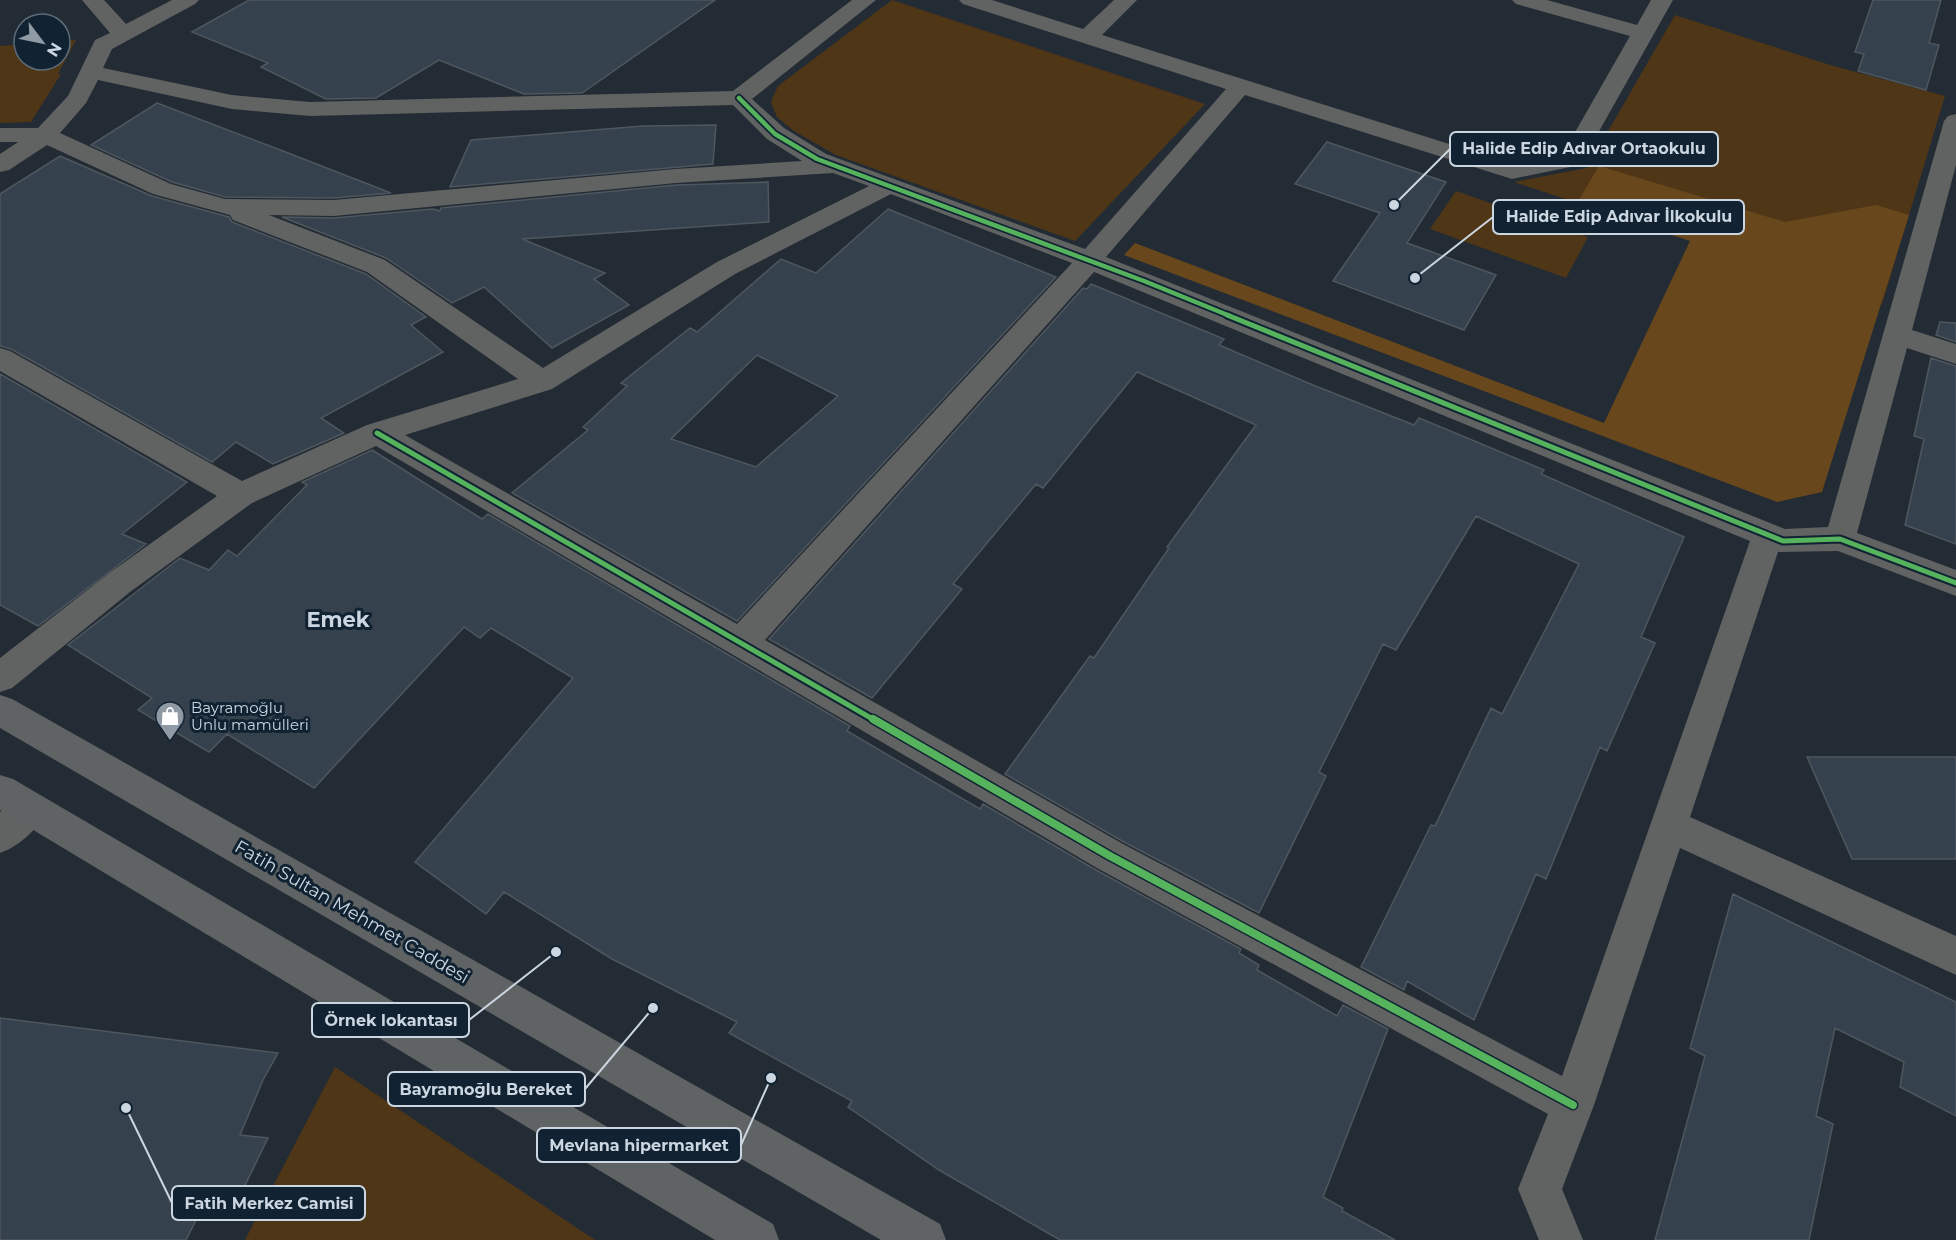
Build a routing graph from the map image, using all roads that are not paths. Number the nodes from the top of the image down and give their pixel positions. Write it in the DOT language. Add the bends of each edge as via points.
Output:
graph roads {
  1 [pos="93,0"];
  2 [pos="188,0"];
  3 [pos="865,0"];
  4 [pos="970,0"];
  5 [pos="1126,0"];
  6 [pos="1523,0"];
  7 [pos="1662,0"];
  8 [pos="1643,33"];
  9 [pos="123,35"];
  10 [pos="1087,38"];
  11 [pos="90,72"];
  12 [pos="1240,87"];
  13 [pos="739,98"];
  14 [pos="1956,121"];
  15 [pos="0,135"];
  16 [pos="45,135"];
  17 [pos="0,165"];
  18 [pos="834,166"];
  19 [pos="890,185"];
  20 [pos="1947,187"];
  21 [pos="224,207"];
  22 [pos="1088,262"];
  23 [pos="1896,335"];
  24 [pos="1956,354"];
  25 [pos="0,358"];
  26 [pos="542,382"];
  27 [pos="377,433"];
  28 [pos="241,495"];
  29 [pos="1768,535"];
  30 [pos="1840,539"];
  31 [pos="1956,583"];
  32 [pos="741,643"];
  33 [pos="0,678"];
  34 [pos="0,710"];
  35 [pos="15,800"];
  36 [pos="1669,825"];
  37 [pos="0,836"];
  38 [pos="1956,956"];
  39 [pos="1573,1106"];
  40 [pos="746,1238"];
  41 [pos="924,1240"];
  42 [pos="1562,1240"];
  1 -- 9 [label="street"];
  2 -- 9 [label="street"];
  3 -- 13 [label="street"];
  4 -- 10 [label="street"];
  5 -- 10 [label="street"];
  6 -- 8 [label="street"];
  7 -- 8 [label="street"];
  8 -- 12 [label="street" via="1571,160 1512,172"];
  9 -- 11 [label="street" via="104,45"];
  10 -- 12 [label="street"];
  11 -- 13 [label="street" via="232,102 310,109"];
  11 -- 16 [label="street" via="78,98"];
  12 -- 22 [label="street"];
  13 -- 18 [label="street" via="765,127 796,150"];
  14 -- 20 [label="street"];
  15 -- 16 [label="street"];
  16 -- 17 [label="street"];
  16 -- 21 [label="street" via="162,189"];
  18 -- 19 [label="street"];
  18 -- 21 [label="street" via="676,176 334,208"];
  19 -- 22 [label="street"];
  19 -- 26 [label="street" via="726,268"];
  20 -- 23 [label="street"];
  21 -- 26 [label="street" via="376,266"];
  22 -- 29 [label="street"];
  22 -- 32 [label="street"];
  23 -- 24 [label="street"];
  23 -- 30 [label="street"];
  25 -- 28 [label="street"];
  26 -- 27 [label="street"];
  27 -- 28 [label="street"];
  27 -- 32 [label="street"];
  28 -- 33 [label="street" via="119,583"];
  29 -- 30 [label="street" via="1783,541"];
  29 -- 36 [label="street"];
  30 -- 31 [label="street"];
  32 -- 39 [label="street" via="1110,856"];
  34 -- 41 [label="main road, Fatih Sultan Mehmet Caddesi"];
  35 -- 37 [label="street"];
  35 -- 40 [label="main road"];
  36 -- 38 [label="street"];
  36 -- 39 [label="street"];
  39 -- 42 [label="street" via="1540,1189"];
}
